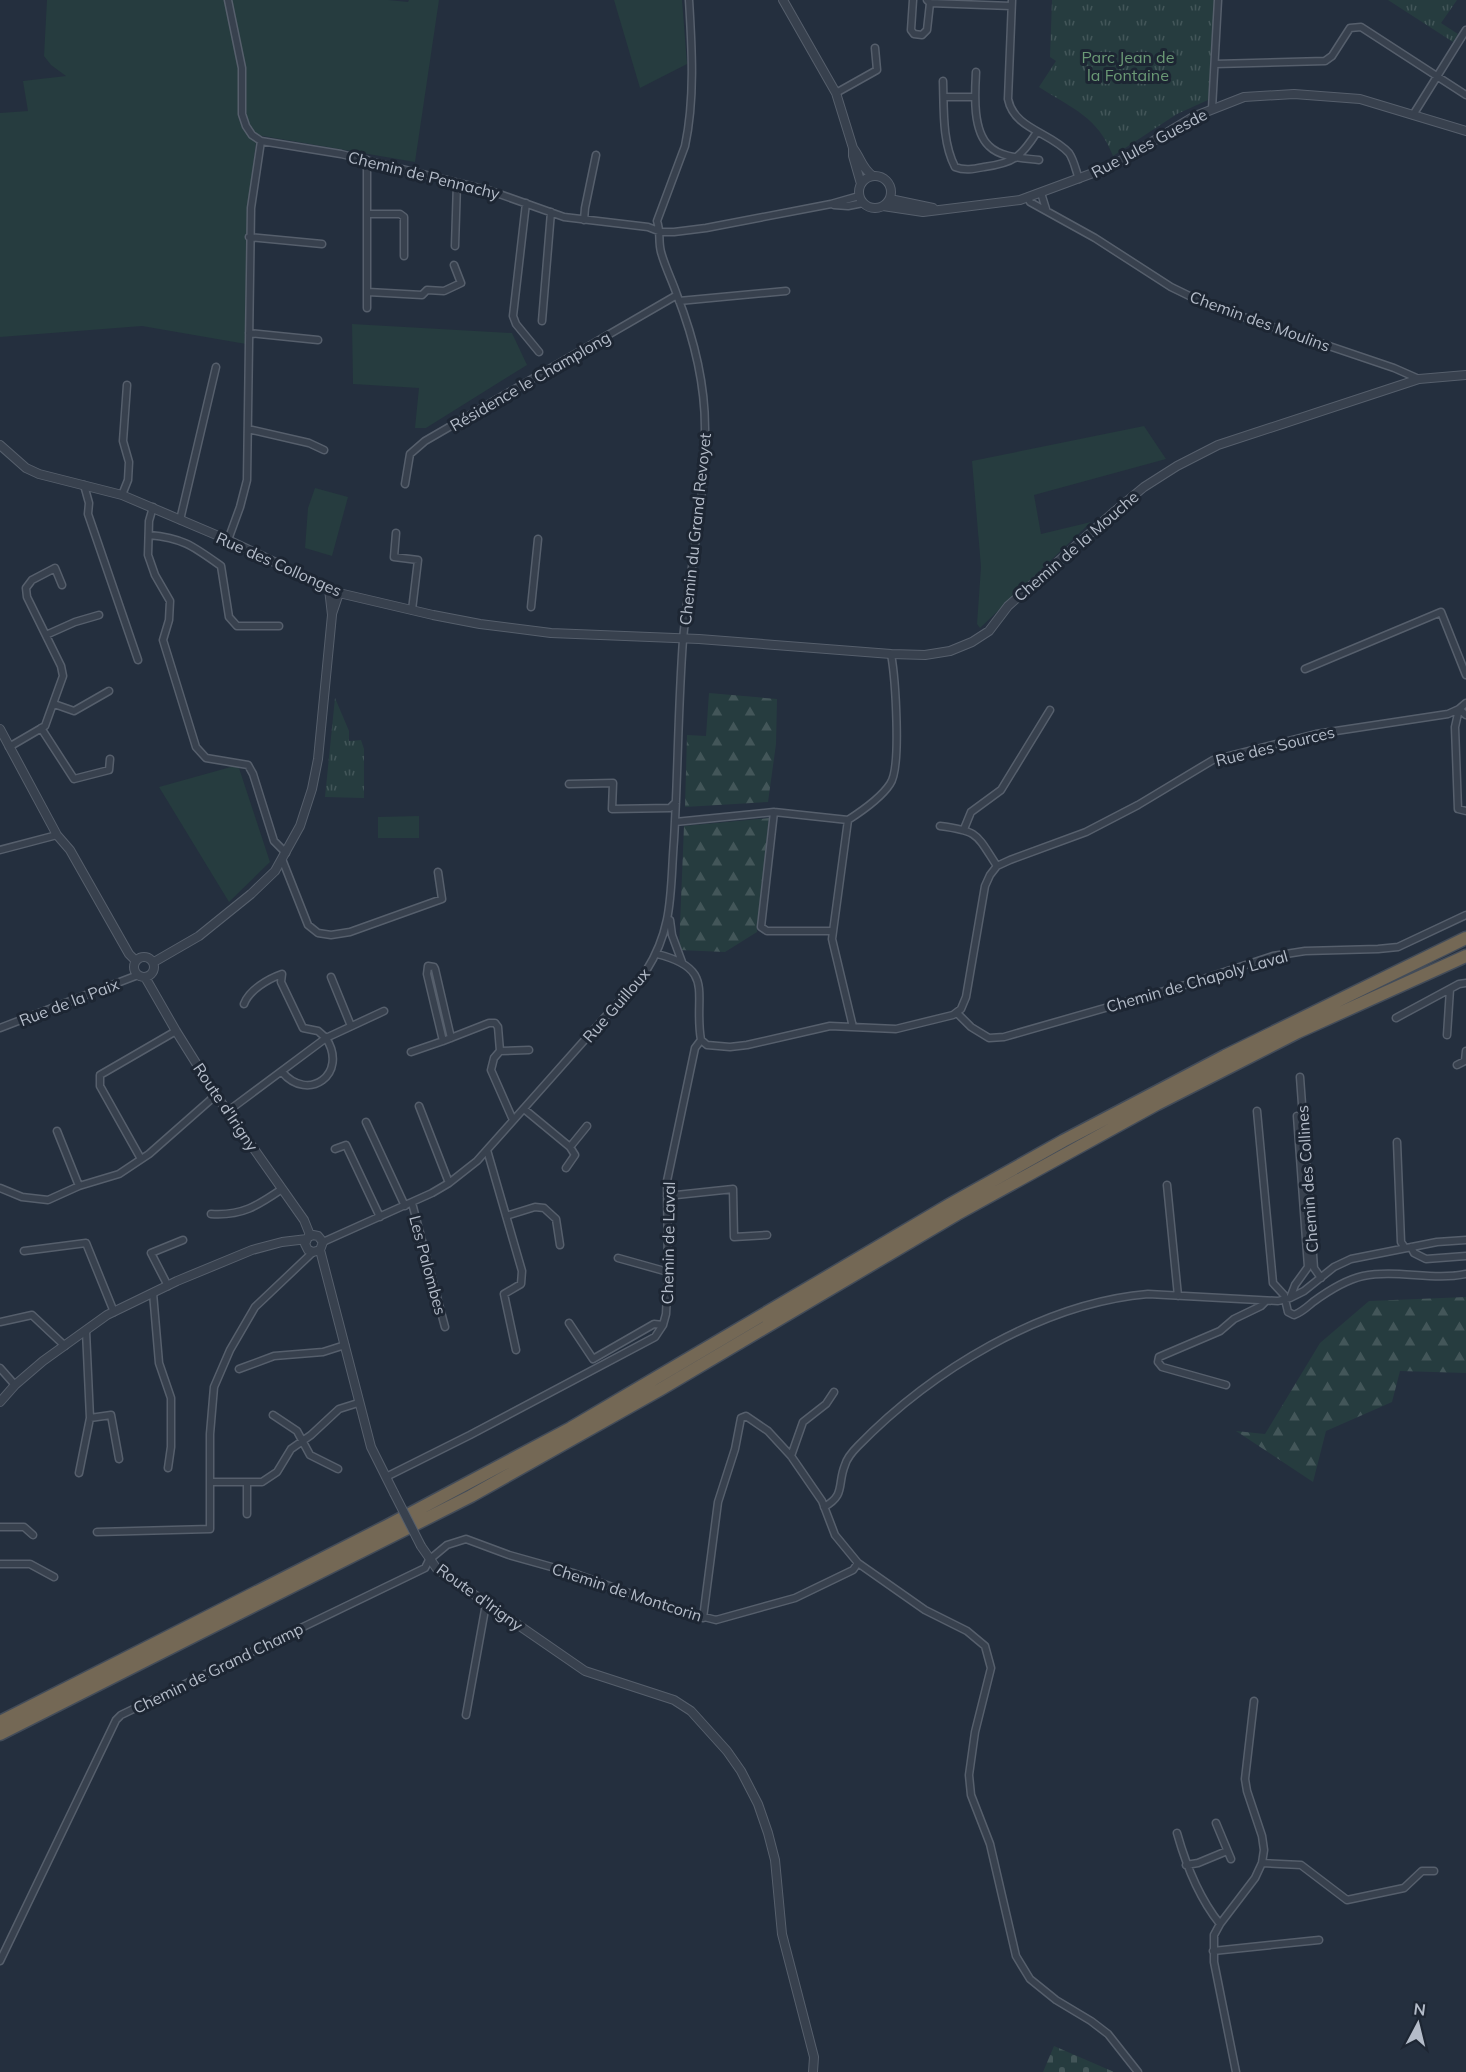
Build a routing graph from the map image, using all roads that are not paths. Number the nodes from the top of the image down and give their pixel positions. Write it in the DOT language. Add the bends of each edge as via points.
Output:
graph roads {
  1 [pos="228,0"];
  2 [pos="689,0"];
  3 [pos="783,0"];
  4 [pos="913,0"];
  5 [pos="1218,0"];
  6 [pos="928,1"];
  7 [pos="1012,3"];
  8 [pos="1466,30"];
  9 [pos="875,48"];
  10 [pos="1215,64"];
  11 [pos="976,72"];
  12 [pos="1437,76"];
  13 [pos="943,81"];
  14 [pos="836,93"];
  15 [pos="1465,94"];
  16 [pos="944,97"];
  17 [pos="975,97"];
  18 [pos="1212,109"];
  19 [pos="1413,114"];
  20 [pos="1466,131"];
  21 [pos="1037,132"];
  22 [pos="261,141"];
  23 [pos="854,148"];
  24 [pos="596,154"];
  25 [pos="1017,157"];
  26 [pos="368,160"];
  27 [pos="1039,160"];
  28 [pos="873,177"];
  29 [pos="1079,179"];
  30 [pos="457,183"];
  31 [pos="861,184"];
  32 [pos="1041,193"];
  33 [pos="1028,197"];
  34 [pos="890,199"];
  35 [pos="861,200"];
  36 [pos="526,204"];
  37 [pos="883,206"];
  38 [pos="938,209"];
  39 [pos="1046,209"];
  40 [pos="551,212"];
  41 [pos="367,214"];
  42 [pos="584,220"];
  43 [pos="661,232"];
  44 [pos="249,237"];
  45 [pos="322,244"];
  46 [pos="454,246"];
  47 [pos="404,256"];
  48 [pos="454,265"];
  49 [pos="786,291"];
  50 [pos="368,292"];
  51 [pos="678,298"];
  52 [pos="368,308"];
  53 [pos="542,321"];
  54 [pos="249,333"];
  55 [pos="318,340"];
  56 [pos="539,352"];
  57 [pos="216,367"];
  58 [pos="1466,375"];
  59 [pos="1419,379"];
  60 [pos="127,385"];
  61 [pos="248,429"];
  62 [pos="0,445"];
  63 [pos="324,450"];
  64 [pos="405,484"];
  65 [pos="84,485"];
  66 [pos="122,495"];
  67 [pos="153,507"];
  68 [pos="180,520"];
  69 [pos="396,533"];
  70 [pos="149,535"];
  71 [pos="538,539"];
  72 [pos="228,540"];
  73 [pos="62,585"];
  74 [pos="329,589"];
  75 [pos="339,593"];
  76 [pos="531,607"];
  77 [pos="412,610"];
  78 [pos="99,615"];
  79 [pos="332,615"];
  80 [pos="279,626"];
  81 [pos="46,635"];
  82 [pos="683,639"];
  83 [pos="891,654"];
  84 [pos="138,660"];
  85 [pos="1305,669"];
  86 [pos="1466,675"];
  87 [pos="109,691"];
  88 [pos="1466,703"];
  89 [pos="54,704"];
  90 [pos="1459,709"];
  91 [pos="1050,710"];
  92 [pos="1466,715"];
  93 [pos="41,728"];
  94 [pos="0,729"];
  95 [pos="9,747"];
  96 [pos="110,759"];
  97 [pos="569,784"];
  98 [pos="676,802"];
  99 [pos="1466,811"];
  100 [pos="774,812"];
  101 [pos="848,820"];
  102 [pos="675,822"];
  103 [pos="940,826"];
  104 [pos="964,829"];
  105 [pos="57,835"];
  106 [pos="0,850"];
  107 [pos="284,856"];
  108 [pos="996,866"];
  109 [pos="438,872"];
  110 [pos="1466,915"];
  111 [pos="669,916"];
  112 [pos="832,931"];
  113 [pos="1466,938"];
  114 [pos="657,954"];
  115 [pos="1466,956"];
  116 [pos="136,961"];
  117 [pos="154,962"];
  118 [pos="681,963"];
  119 [pos="142,976"];
  120 [pos="331,977"];
  121 [pos="1466,983"];
  122 [pos="1450,989"];
  123 [pos="244,1004"];
  124 [pos="384,1011"];
  125 [pos="957,1013"];
  126 [pos="1396,1018"];
  127 [pos="351,1026"];
  128 [pos="853,1027"];
  129 [pos="0,1028"];
  130 [pos="176,1031"];
  131 [pos="1447,1035"];
  132 [pos="326,1038"];
  133 [pos="450,1038"];
  134 [pos="701,1040"];
  135 [pos="443,1041"];
  136 [pos="529,1050"];
  137 [pos="500,1051"];
  138 [pos="1466,1051"];
  139 [pos="411,1052"];
  140 [pos="1457,1065"];
  141 [pos="282,1072"];
  142 [pos="1300,1077"];
  143 [pos="216,1095"];
  144 [pos="419,1106"];
  145 [pos="524,1108"];
  146 [pos="228,1111"];
  147 [pos="1257,1111"];
  148 [pos="1297,1116"];
  149 [pos="513,1120"];
  150 [pos="366,1122"];
  151 [pos="587,1126"];
  152 [pos="57,1131"];
  153 [pos="1397,1142"];
  154 [pos="570,1147"];
  155 [pos="335,1149"];
  156 [pos="487,1150"];
  157 [pos="141,1159"];
  158 [pos="566,1168"];
  159 [pos="449,1183"];
  160 [pos="1167,1185"];
  161 [pos="80,1186"];
  162 [pos="0,1188"];
  163 [pos="282,1189"];
  164 [pos="668,1196"];
  165 [pos="408,1205"];
  166 [pos="211,1214"];
  167 [pos="506,1216"];
  168 [pos="380,1217"];
  169 [pos="767,1235"];
  170 [pos="308,1237"];
  171 [pos="183,1240"];
  172 [pos="1466,1240"];
  173 [pos="560,1245"];
  174 [pos="1408,1247"];
  175 [pos="319,1248"];
  176 [pos="24,1251"];
  177 [pos="1466,1256"];
  178 [pos="618,1258"];
  179 [pos="668,1272"];
  180 [pos="1466,1274"];
  181 [pos="1321,1278"];
  182 [pos="168,1286"];
  183 [pos="153,1293"];
  184 [pos="1178,1296"];
  185 [pos="1288,1299"];
  186 [pos="1266,1301"];
  187 [pos="114,1312"];
  188 [pos="0,1322"];
  189 [pos="569,1323"];
  190 [pos="663,1325"];
  191 [pos="445,1327"];
  192 [pos="86,1331"];
  193 [pos="65,1346"];
  194 [pos="345,1346"];
  195 [pos="516,1350"];
  196 [pos="0,1368"];
  197 [pos="239,1369"];
  198 [pos="1226,1385"];
  199 [pos="15,1386"];
  200 [pos="834,1392"];
  201 [pos="1,1399"];
  202 [pos="358,1403"];
  203 [pos="273,1414"];
  204 [pos="90,1418"];
  205 [pos="303,1441"];
  206 [pos="791,1456"];
  207 [pos="118,1459"];
  208 [pos="168,1468"];
  209 [pos="338,1469"];
  210 [pos="79,1473"];
  211 [pos="386,1477"];
  212 [pos="210,1482"];
  213 [pos="247,1482"];
  214 [pos="824,1507"];
  215 [pos="247,1514"];
  216 [pos="0,1527"];
  217 [pos="97,1532"];
  218 [pos="33,1535"];
  219 [pos="429,1560"];
  220 [pos="858,1563"];
  221 [pos="0,1564"];
  222 [pos="54,1576"];
  223 [pos="486,1604"];
  224 [pos="703,1618"];
  225 [pos="1254,1701"];
  226 [pos="466,1715"];
  227 [pos="0,1722"];
  228 [pos="0,1734"];
  229 [pos="1216,1823"];
  230 [pos="1177,1833"];
  231 [pos="1227,1851"];
  232 [pos="1231,1859"];
  233 [pos="1262,1863"];
  234 [pos="1186,1865"];
  235 [pos="1434,1871"];
  236 [pos="1220,1924"];
  237 [pos="1319,1940"];
  238 [pos="1214,1951"];
  239 [pos="0,1960"];
  240 [pos="813,2072"];
  241 [pos="1138,2072"];
  242 [pos="1236,2072"];
  1 -- 22 [label="street" via="242,68 242,114 252,135"];
  2 -- 43 [label="street, Chemin du Grand Revoyet" via="692,64 688,134 659,211"];
  3 -- 14 [label="street"];
  4 -- 6 [label="street" via="911,30 922,35 927,30"];
  5 -- 10 [label="street"];
  6 -- 7 [label="street"];
  7 -- 21 [label="street" via="1008,99 1019,120"];
  8 -- 12 [label="street"];
  9 -- 14 [label="street" via="878,70"];
  10 -- 12 [label="street" via="1325,61 1355,26"];
  10 -- 18 [label="street"];
  11 -- 17 [label="street"];
  12 -- 15 [label="street"];
  12 -- 19 [label="street"];
  13 -- 16 [label="street"];
  14 -- 23 [label="street"];
  16 -- 17 [label="street"];
  16 -- 25 [label="street" via="945,129 955,167 964,170 1005,165"];
  17 -- 25 [label="street" via="981,135 989,146"];
  18 -- 19 [label="street, Rue Jules Guesde" via="1244,98 1294,94 1360,99"];
  18 -- 29 [label="street, Rue Jules Guesde" via="1112,166"];
  19 -- 20 [label="street, Rue Jules Guesde"];
  21 -- 25 [label="street"];
  21 -- 29 [label="street" via="1065,150"];
  22 -- 26 [label="street, Chemin de Pennachy"];
  22 -- 44 [label="street"];
  23 -- 28 [label="street"];
  23 -- 31 [label="street"];
  24 -- 42 [label="street"];
  25 -- 27 [label="street"];
  26 -- 30 [label="street, Chemin de Pennachy"];
  26 -- 41 [label="street"];
  28 -- 31 [label="street"];
  28 -- 34 [label="street" via="889,184"];
  29 -- 32 [label="street, Rue Jules Guesde"];
  30 -- 36 [label="street, Chemin de Pennachy" via="488,189"];
  30 -- 46 [label="street"];
  31 -- 35 [label="street"];
  32 -- 33 [label="street, Rue Jules Guesde"];
  32 -- 39 [label="street"];
  33 -- 38 [label="street, Rue Jules Guesde"];
  33 -- 39 [label="street, Chemin des Moulins" via="1030,202"];
  34 -- 37 [label="street"];
  34 -- 38 [label="street, Rue Jules Guesde"];
  35 -- 37 [label="street" via="871,208"];
  35 -- 43 [label="street, Chemin de Pennachy" via="848,206 831,204 706,228"];
  36 -- 40 [label="street, Chemin de Pennachy"];
  36 -- 56 [label="street" via="513,316"];
  37 -- 38 [label="street, Rue Jules Guesde" via="923,212"];
  39 -- 59 [label="street, Chemin des Moulins" via="1171,287 1208,305"];
  40 -- 42 [label="street, Chemin de Pennachy"];
  40 -- 53 [label="street"];
  41 -- 47 [label="street" via="400,214 404,218"];
  41 -- 50 [label="street"];
  42 -- 43 [label="street, Chemin de Pennachy" via="648,226"];
  43 -- 51 [label="street, Chemin du Grand Revoyet" via="661,251"];
  44 -- 45 [label="street"];
  44 -- 54 [label="street"];
  48 -- 50 [label="street" via="461,283 444,291 427,290 422,295"];
  49 -- 51 [label="street"];
  50 -- 52 [label="street"];
  51 -- 64 [label="street, Résidence le Champlong" via="425,441 410,454"];
  51 -- 82 [label="street, Chemin du Grand Revoyet" via="696,357 705,427"];
  54 -- 55 [label="street"];
  54 -- 61 [label="street"];
  57 -- 68 [label="street"];
  58 -- 59 [label="street, Chemin de la Mouche"];
  59 -- 83 [label="street, Chemin de la Mouche" via="1218,445 1177,466 1114,511 1008,606 989,631 972,642 938,654"];
  60 -- 66 [label="street" via="123,441 129,462"];
  61 -- 63 [label="street"];
  61 -- 72 [label="street" via="247,480"];
  62 -- 65 [label="street, Rue des Collonges" via="26,468"];
  65 -- 66 [label="street, Rue des Collonges"];
  65 -- 84 [label="street" via="88,514"];
  66 -- 67 [label="street, Rue des Collonges"];
  67 -- 68 [label="street, Rue des Collonges"];
  67 -- 70 [label="street"];
  68 -- 72 [label="street, Rue des Collonges"];
  69 -- 77 [label="street" via="394,557 418,560"];
  70 -- 80 [label="street" via="172,537 192,545 221,566 229,617 237,626"];
  70 -- 107 [label="street" via="148,555 170,601 163,640 196,747 206,758 248,765 274,841"];
  71 -- 76 [label="street"];
  72 -- 74 [label="street, Rue des Collonges"];
  73 -- 81 [label="street" via="55,567 26,588"];
  74 -- 75 [label="street, Rue des Collonges"];
  74 -- 79 [label="street"];
  75 -- 77 [label="street, Rue des Collonges"];
  75 -- 79 [label="street"];
  77 -- 82 [label="street, Rue des Collonges" via="551,633"];
  78 -- 81 [label="street"];
  79 -- 107 [label="street" via="316,769 306,809"];
  81 -- 89 [label="street" via="63,670"];
  82 -- 83 [label="street, Chemin de la Mouche"];
  82 -- 98 [label="street, Rue Guilloux"];
  83 -- 101 [label="street" via="895,773 890,785"];
  85 -- 86 [label="street" via="1441,612"];
  87 -- 89 [label="street" via="74,711"];
  88 -- 90 [label="street, Rue des Sources"];
  89 -- 93 [label="street"];
  90 -- 92 [label="street"];
  90 -- 99 [label="street" via="1455,727 1458,809"];
  90 -- 108 [label="street, Rue des Sources" via="1448,714 1316,734 1213,760 1086,832"];
  91 -- 104 [label="street" via="1000,790 971,812"];
  93 -- 95 [label="street"];
  93 -- 96 [label="street" via="74,779 109,770"];
  94 -- 95 [label="street"];
  95 -- 105 [label="street"];
  97 -- 98 [label="street" via="613,783 612,809 670,808"];
  98 -- 102 [label="street, Rue Guilloux"];
  100 -- 101 [label="street"];
  100 -- 102 [label="street"];
  100 -- 112 [label="street" via="761,927 767,931"];
  101 -- 112 [label="street"];
  102 -- 111 [label="street, Rue Guilloux"];
  103 -- 104 [label="street"];
  104 -- 108 [label="street" via="977,835"];
  105 -- 106 [label="street"];
  105 -- 116 [label="street" via="70,850"];
  107 -- 109 [label="street" via="308,925 318,933 331,935 350,932 442,899"];
  107 -- 117 [label="street" via="275,871 251,894 208,929"];
  108 -- 125 [label="street" via="985,886 966,997"];
  110 -- 125 [label="street, Chemin de Chapoly Laval" via="1398,947 1273,956 1004,1037 989,1038"];
  111 -- 114 [label="street, Rue Guilloux"];
  111 -- 118 [label="street, Chemin de Laval"];
  112 -- 128 [label="street"];
  113 -- 227 [label="highway" via="1063,1141 560,1434"];
  114 -- 118 [label="street"];
  114 -- 145 [label="street, Rue Guilloux"];
  115 -- 228 [label="highway" via="1298,1032 1157,1104 957,1214 471,1496"];
  116 -- 117 [label="street" via="146,956"];
  116 -- 119 [label="street" via="134,969"];
  117 -- 119 [label="street" via="154,972"];
  118 -- 134 [label="street, Chemin de Laval" via="693,971 698,981"];
  119 -- 129 [label="street, Rue de la Paix"];
  119 -- 130 [label="street, Route d'Irigny"];
  120 -- 127 [label="street"];
  121 -- 122 [label="street"];
  122 -- 126 [label="street"];
  122 -- 131 [label="street"];
  123 -- 132 [label="street" via="247,996 282,974 281,982 303,1028 318,1031"];
  124 -- 127 [label="street"];
  125 -- 128 [label="street" via="896,1029"];
  127 -- 132 [label="street"];
  128 -- 134 [label="street" via="824,1027 739,1046 707,1045"];
  130 -- 143 [label="street, Route d'Irigny"];
  130 -- 157 [label="street" via="100,1075 100,1086"];
  132 -- 141 [label="street"];
  132 -- 141 [label="street" via="334,1057 323,1080 301,1085"];
  133 -- 135 [label="street"];
  133 -- 135 [label="street" via="431,965 427,974"];
  133 -- 137 [label="street" via="495,1023"];
  134 -- 164 [label="street, Chemin de Laval" via="695,1048 667,1181"];
  135 -- 139 [label="street"];
  136 -- 137 [label="street"];
  137 -- 149 [label="street" via="492,1070"];
  138 -- 140 [label="street" via="1465,1060"];
  141 -- 146 [label="street"];
  142 -- 181 [label="street, Chemin des Collines" via="1314,1268"];
  143 -- 146 [label="street, Route d'Irigny"];
  143 -- 157 [label="street"];
  144 -- 159 [label="street"];
  145 -- 149 [label="street, Rue Guilloux"];
  145 -- 154 [label="street"];
  146 -- 163 [label="street, Route d'Irigny"];
  147 -- 185 [label="street" via="1273,1283"];
  148 -- 185 [label="street, Chemin des Collines" via="1308,1267"];
  149 -- 156 [label="street, Rue Guilloux"];
  150 -- 165 [label="street, Les Palombes"];
  151 -- 154 [label="street"];
  152 -- 161 [label="street"];
  153 -- 174 [label="street" via="1401,1242"];
  154 -- 158 [label="street" via="575,1155"];
  155 -- 168 [label="street" via="346,1145"];
  156 -- 159 [label="street, Rue Guilloux"];
  156 -- 167 [label="street"];
  157 -- 161 [label="street" via="119,1174"];
  159 -- 165 [label="street, Rue Guilloux"];
  160 -- 184 [label="street"];
  161 -- 162 [label="street" via="48,1200 22,1197"];
  163 -- 166 [label="street" via="255,1208"];
  163 -- 170 [label="street, Route d'Irigny" via="304,1220"];
  164 -- 169 [label="street" via="732,1189 734,1237"];
  164 -- 179 [label="street, Chemin de Laval"];
  165 -- 168 [label="street, Rue Guilloux"];
  165 -- 191 [label="street, Les Palombes"];
  167 -- 173 [label="street" via="544,1208 556,1219"];
  167 -- 195 [label="street" via="522,1271 521,1284 504,1294"];
  168 -- 175 [label="street, Rue Guilloux"];
  170 -- 175 [label="street" via="318,1236"];
  170 -- 175 [label="street, Route d'Irigny" via="306,1247"];
  170 -- 182 [label="street" via="252,1250"];
  171 -- 182 [label="street" via="151,1253"];
  172 -- 174 [label="street"];
  174 -- 177 [label="street" via="1426,1259"];
  174 -- 181 [label="street" via="1350,1259"];
  175 -- 194 [label="street, Route d'Irigny"];
  175 -- 212 [label="street, Rue Guilloux" via="255,1307 230,1350 214,1387"];
  176 -- 187 [label="street" via="86,1243"];
  178 -- 179 [label="street"];
  179 -- 190 [label="street, Chemin de Laval"];
  180 -- 185 [label="street" via="1361,1276 1328,1291 1294,1315 1288,1312"];
  181 -- 185 [label="street"];
  182 -- 183 [label="street"];
  183 -- 187 [label="street"];
  183 -- 208 [label="street" via="159,1363 171,1398"];
  184 -- 186 [label="street"];
  184 -- 214 [label="street" via="1130,1296 1079,1307 1011,1334 958,1363 897,1410 850,1454 839,1493 835,1501"];
  185 -- 186 [label="street"];
  186 -- 198 [label="street" via="1220,1331 1159,1357 1162,1366"];
  187 -- 192 [label="street"];
  188 -- 193 [label="street" via="32,1315"];
  189 -- 190 [label="street" via="593,1359 654,1324"];
  190 -- 211 [label="street, Chemin de Laval" via="655,1337"];
  192 -- 193 [label="street"];
  192 -- 204 [label="street"];
  193 -- 199 [label="street"];
  194 -- 197 [label="street" via="274,1356"];
  194 -- 202 [label="street, Route d'Irigny"];
  196 -- 199 [label="street"];
  199 -- 201 [label="street"];
  200 -- 206 [label="street" via="826,1404 803,1422"];
  202 -- 205 [label="street" via="339,1409"];
  202 -- 211 [label="street, Route d'Irigny" via="371,1447"];
  203 -- 205 [label="street" via="297,1431"];
  204 -- 207 [label="street" via="111,1415"];
  204 -- 210 [label="street"];
  205 -- 209 [label="street" via="310,1455"];
  205 -- 213 [label="street" via="291,1449 277,1472 262,1482"];
  206 -- 214 [label="street"];
  206 -- 224 [label="street" via="759,1425 746,1416 741,1418 718,1502"];
  211 -- 219 [label="street, Route d'Irigny, bridge"];
  212 -- 213 [label="street"];
  212 -- 217 [label="street, Rue Guilloux" via="210,1529"];
  213 -- 215 [label="street"];
  214 -- 220 [label="street" via="836,1535"];
  216 -- 218 [label="street" via="24,1527"];
  219 -- 223 [label="street, Route d'Irigny"];
  219 -- 224 [label="street, Chemin de Montcorin" via="447,1545 466,1539"];
  219 -- 239 [label="street, Chemin de Grand Champ" via="424,1568 121,1715"];
  220 -- 224 [label="street, Chemin de Montcorin" via="853,1570 795,1598 716,1620"];
  220 -- 241 [label="street" via="925,1610 968,1631 985,1646 991,1668 969,1775 971,1795 990,1844 1016,1956 1030,1979 1108,2034"];
  221 -- 222 [label="street" via="30,1564"];
  223 -- 226 [label="street"];
  223 -- 240 [label="street, Route d'Irigny" via="585,1671 674,1700 691,1711 727,1750 758,1804 775,1860 782,1934 814,2057"];
  225 -- 233 [label="street" via="1245,1779 1262,1836"];
  229 -- 231 [label="street"];
  230 -- 234 [label="street"];
  231 -- 232 [label="street"];
  231 -- 234 [label="street"];
  233 -- 235 [label="street" via="1301,1865 1347,1900 1404,1888 1422,1871"];
  233 -- 236 [label="street"];
  234 -- 236 [label="street"];
  236 -- 238 [label="street" via="1214,1935"];
  237 -- 238 [label="street"];
  238 -- 242 [label="street"];
}
